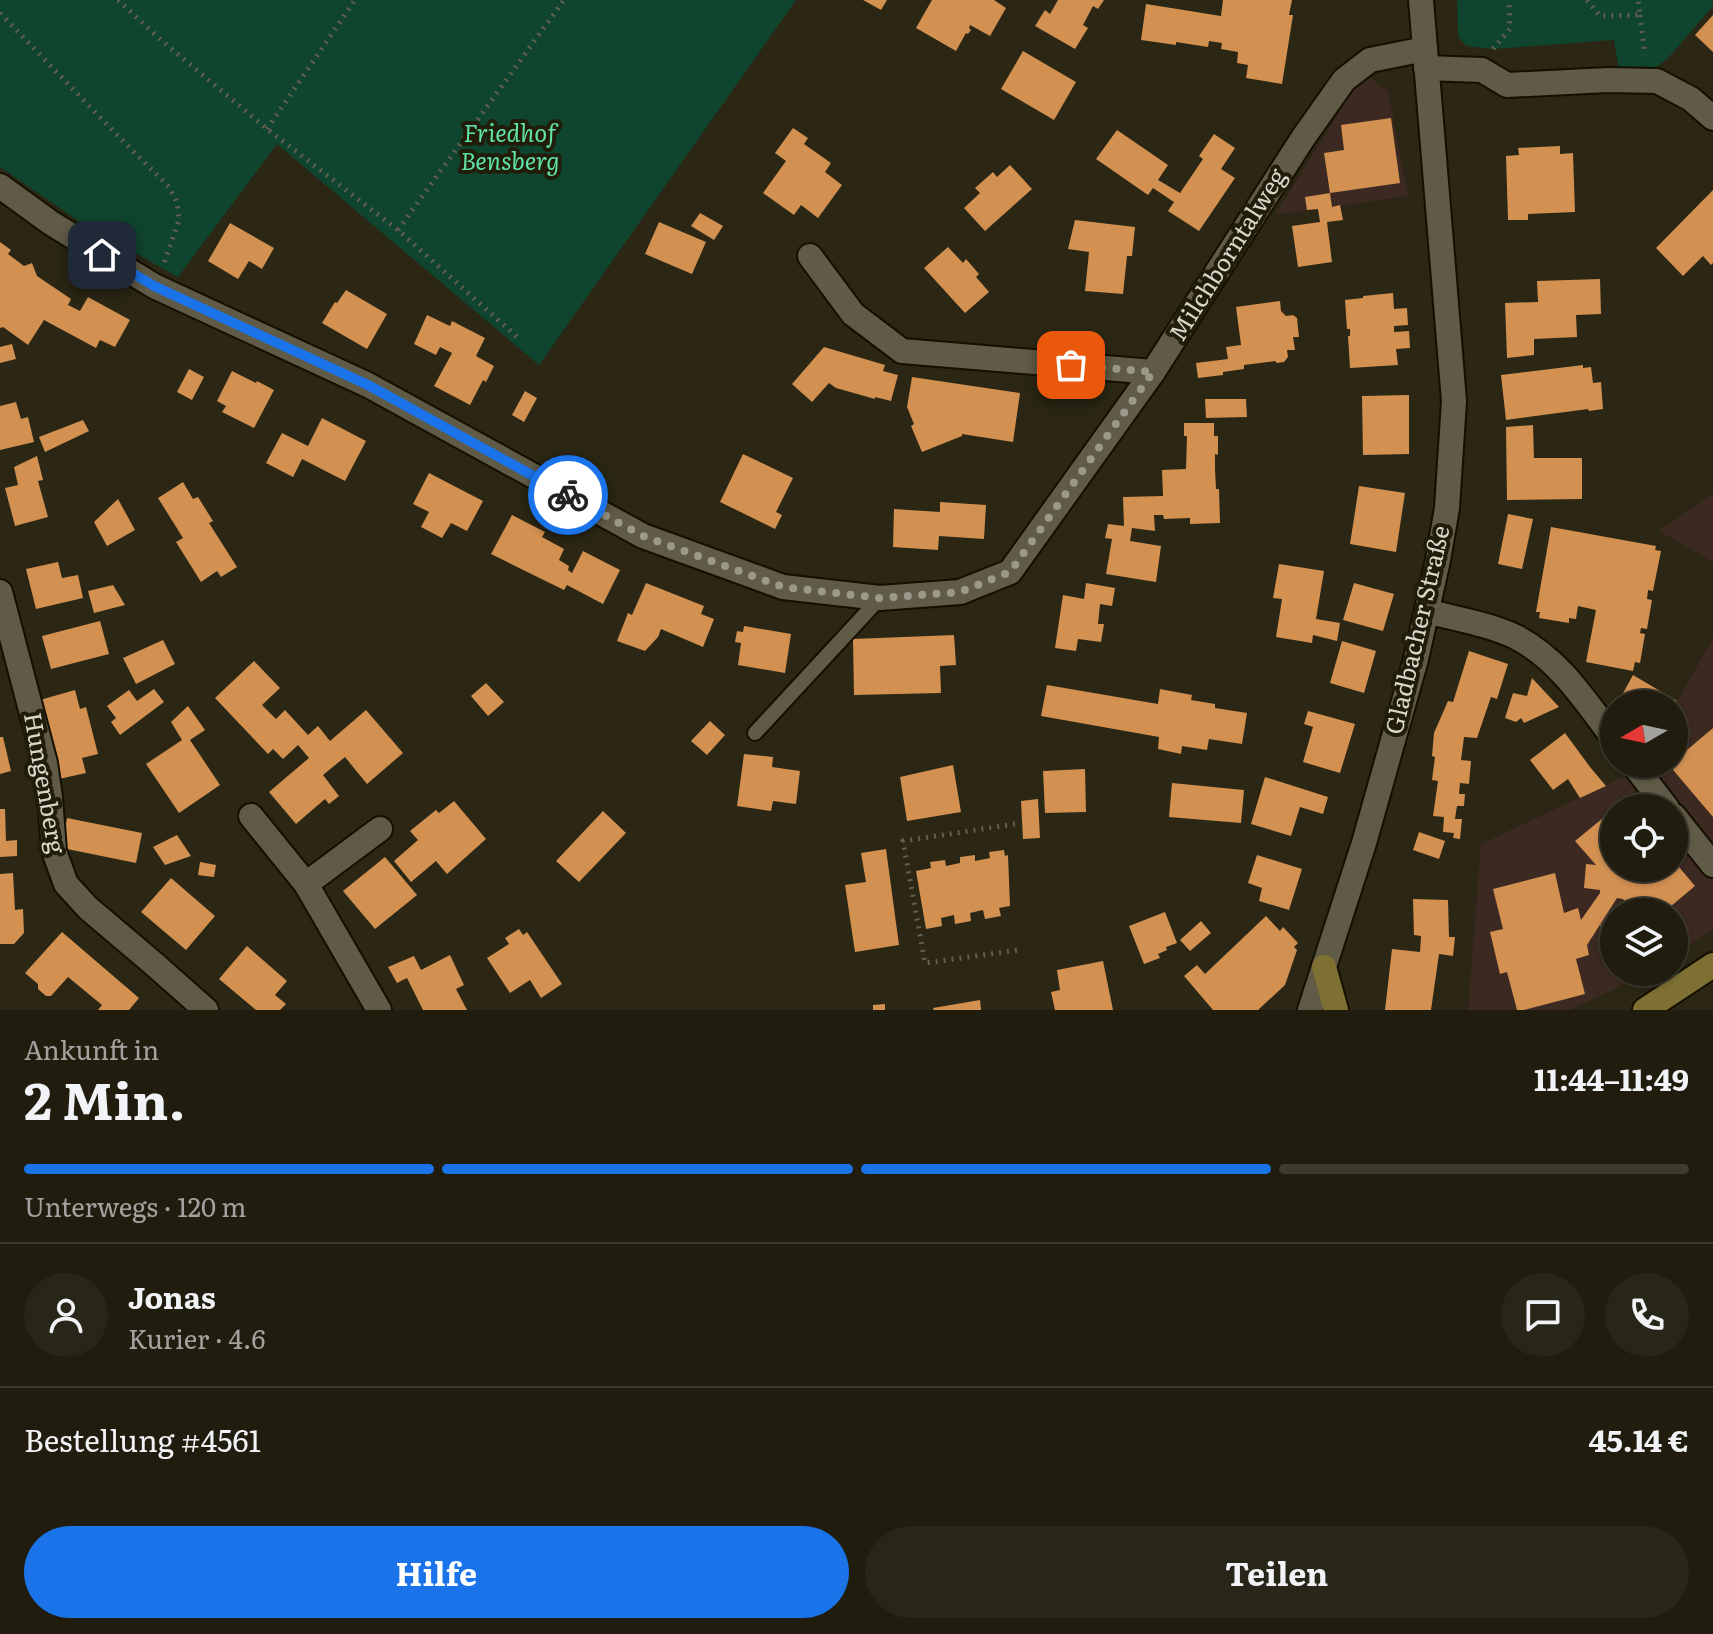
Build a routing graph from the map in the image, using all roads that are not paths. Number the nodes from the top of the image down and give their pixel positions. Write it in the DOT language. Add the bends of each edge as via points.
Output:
graph roads {
  1 [pos="1421,0"];
  2 [pos="1426,58"];
  3 [pos="1713,118"];
  4 [pos="0,186"];
  5 [pos="810,256"];
  6 [pos="1153,372"];
  7 [pos="0,592"];
  8 [pos="880,598"];
  9 [pos="1427,611"];
  10 [pos="1600,721"];
  11 [pos="755,733"];
  12 [pos="1644,778"];
  13 [pos="1656,794"];
  14 [pos="251,816"];
  15 [pos="380,829"];
  16 [pos="1688,834"];
  17 [pos="1713,865"];
  18 [pos="306,884"];
  19 [pos="1713,965"];
  20 [pos="1324,967"];
  21 [pos="206,1010"];
  22 [pos="379,1010"];
  23 [pos="1310,1010"];
  24 [pos="1336,1010"];
  25 [pos="1645,1010"];
  1 -- 2 [label="street, Gladbacher Straße"];
  2 -- 3 [label="street, Milchborntalweg" via="1482,70 1507,85 1657,81"];
  2 -- 6 [label="street, Milchborntalweg" via="1370,60 1344,80"];
  2 -- 9 [label="street, Gladbacher Straße" via="1454,401 1447,508"];
  4 -- 8 [label="street, Milchborntalweg" via="154,286 368,385 643,536 783,587"];
  5 -- 6 [label="street" via="853,314 902,351"];
  6 -- 8 [label="street, Milchborntalweg" via="1010,572 960,592"];
  7 -- 21 [label="street, Hungenberg" via="45,763 54,851 66,884"];
  8 -- 11 [label="lane"];
  9 -- 10 [label="street" via="1515,636 1544,655"];
  9 -- 20 [label="street, Gladbacher Straße"];
  12 -- 13 [label="street"];
  14 -- 18 [label="street"];
  15 -- 18 [label="street"];
  16 -- 17 [label="street"];
  18 -- 22 [label="street"];
  19 -- 25 [label="main road"];
  20 -- 23 [label="street, Gladbacher Straße"];
  20 -- 24 [label="main road"];
}
